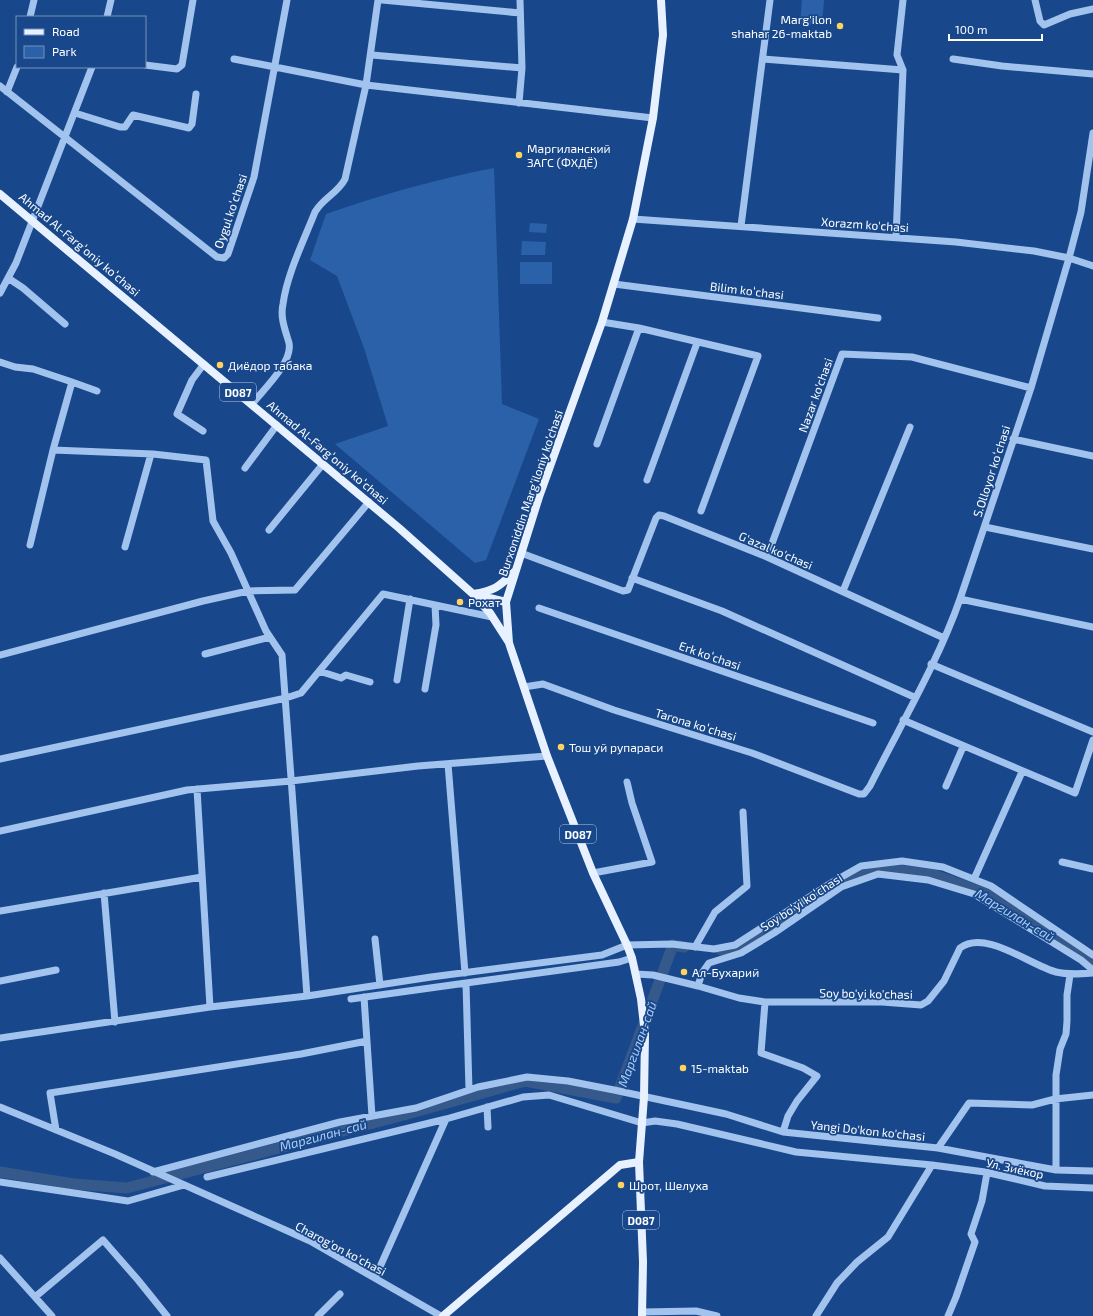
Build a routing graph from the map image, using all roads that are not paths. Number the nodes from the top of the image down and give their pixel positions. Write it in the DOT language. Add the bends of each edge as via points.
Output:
graph roads {
  1 [pos="34,0"];
  2 [pos="111,0"];
  3 [pos="193,0"];
  4 [pos="287,0"];
  5 [pos="378,0"];
  6 [pos="382,0"];
  7 [pos="520,0"];
  8 [pos="661,0"];
  9 [pos="770,0"];
  10 [pos="902,0"];
  11 [pos="1035,0"];
  12 [pos="1093,9"];
  13 [pos="520,13"];
  14 [pos="30,16"];
  15 [pos="107,16"];
  16 [pos="372,55"];
  17 [pos="234,59"];
  18 [pos="763,59"];
  19 [pos="953,59"];
  20 [pos="146,65"];
  21 [pos="17,68"];
  22 [pos="92,68"];
  23 [pos="274,68"];
  24 [pos="522,68"];
  25 [pos="903,70"];
  26 [pos="1093,74"];
  27 [pos="366,85"];
  28 [pos="0,86"];
  29 [pos="7,92"];
  30 [pos="196,94"];
  31 [pos="519,103"];
  32 [pos="75,113"];
  33 [pos="654,118"];
  34 [pos="1093,133"];
  35 [pos="66,137"];
  36 [pos="0,194"];
  37 [pos="633,218"];
  38 [pos="33,220"];
  39 [pos="741,226"];
  40 [pos="896,237"];
  41 [pos="1069,258"];
  42 [pos="1093,266"];
  43 [pos="8,278"];
  44 [pos="614,284"];
  45 [pos="0,293"];
  46 [pos="878,318"];
  47 [pos="602,322"];
  48 [pos="65,324"];
  49 [pos="639,328"];
  50 [pos="697,343"];
  51 [pos="0,362"];
  52 [pos="204,364"];
  53 [pos="72,382"];
  54 [pos="1031,388"];
  55 [pos="97,391"];
  56 [pos="252,404"];
  57 [pos="277,425"];
  58 [pos="910,428"];
  59 [pos="203,431"];
  60 [pos="1013,439"];
  61 [pos="597,444"];
  62 [pos="53,450"];
  63 [pos="151,454"];
  64 [pos="1093,456"];
  65 [pos="323,464"];
  66 [pos="245,468"];
  67 [pos="647,480"];
  68 [pos="369,502"];
  69 [pos="701,511"];
  70 [pos="985,527"];
  71 [pos="269,530"];
  72 [pos="30,545"];
  73 [pos="125,547"];
  74 [pos="1093,549"];
  75 [pos="521,553"];
  76 [pos="767,557"];
  77 [pos="515,571"];
  78 [pos="632,578"];
  79 [pos="248,591"];
  80 [pos="843,591"];
  81 [pos="473,594"];
  82 [pos="410,599"];
  83 [pos="960,599"];
  84 [pos="506,602"];
  85 [pos="435,604"];
  86 [pos="539,608"];
  87 [pos="492,617"];
  88 [pos="1093,627"];
  89 [pos="270,637"];
  90 [pos="944,638"];
  91 [pos="509,643"];
  92 [pos="205,654"];
  93 [pos="0,655"];
  94 [pos="932,664"];
  95 [pos="319,671"];
  96 [pos="397,680"];
  97 [pos="370,682"];
  98 [pos="524,687"];
  99 [pos="425,689"];
  100 [pos="914,697"];
  101 [pos="286,698"];
  102 [pos="903,720"];
  103 [pos="873,724"];
  104 [pos="1093,732"];
  105 [pos="1093,740"];
  106 [pos="963,747"];
  107 [pos="547,756"];
  108 [pos="0,759"];
  109 [pos="448,764"];
  110 [pos="1022,772"];
  111 [pos="291,781"];
  112 [pos="627,782"];
  113 [pos="946,786"];
  114 [pos="197,789"];
  115 [pos="859,794"];
  116 [pos="743,812"];
  117 [pos="0,831"];
  118 [pos="1062,862"];
  119 [pos="1093,869"];
  120 [pos="593,873"];
  121 [pos="202,877"];
  122 [pos="974,879"];
  123 [pos="104,893"];
  124 [pos="0,911"];
  125 [pos="375,939"];
  126 [pos="627,945"];
  127 [pos="696,947"];
  128 [pos="1093,955"];
  129 [pos="632,958"];
  130 [pos="56,970"];
  131 [pos="1093,970"];
  132 [pos="465,973"];
  133 [pos="1093,973"];
  134 [pos="636,974"];
  135 [pos="1070,974"];
  136 [pos="0,981"];
  137 [pos="466,982"];
  138 [pos="380,985"];
  139 [pos="698,986"];
  140 [pos="307,996"];
  141 [pos="364,997"];
  142 [pos="351,999"];
  143 [pos="766,1002"];
  144 [pos="210,1007"];
  145 [pos="116,1022"];
  146 [pos="0,1038"];
  147 [pos="367,1041"];
  148 [pos="469,1090"];
  149 [pos="1093,1095"];
  150 [pos="644,1097"];
  151 [pos="1055,1099"];
  152 [pos="487,1106"];
  153 [pos="0,1107"];
  154 [pos="372,1116"];
  155 [pos="446,1119"];
  156 [pos="642,1123"];
  157 [pos="488,1127"];
  158 [pos="56,1130"];
  159 [pos="783,1132"];
  160 [pos="938,1148"];
  161 [pos="639,1162"];
  162 [pos="932,1165"];
  163 [pos="1056,1170"];
  164 [pos="1093,1171"];
  165 [pos="153,1172"];
  166 [pos="987,1173"];
  167 [pos="208,1177"];
  168 [pos="0,1182"];
  169 [pos="184,1185"];
  170 [pos="1093,1188"];
  171 [pos="0,1258"];
  172 [pos="375,1278"];
  173 [pos="340,1294"];
  174 [pos="35,1297"];
  175 [pos="642,1314"];
  176 [pos="52,1316"];
  177 [pos="167,1316"];
  178 [pos="318,1316"];
  179 [pos="442,1316"];
  180 [pos="717,1316"];
  181 [pos="816,1316"];
  182 [pos="948,1316"];
  1 -- 14 [label="street"];
  2 -- 15 [label="street"];
  3 -- 20 [label="street" via="182,65 177,69"];
  4 -- 23 [label="street, Oygul koʻchasi"];
  5 -- 16 [label="street"];
  6 -- 13 [label="street"];
  7 -- 13 [label="street"];
  8 -- 33 [label="main road, Burxoniddin Marg’iloniy ko’chasi" via="663,35"];
  9 -- 18 [label="street"];
  10 -- 25 [label="street" via="897,55"];
  11 -- 12 [label="street" via="1040,21 1044,25 1070,14"];
  13 -- 24 [label="street"];
  16 -- 24 [label="street"];
  16 -- 27 [label="street"];
  17 -- 23 [label="street"];
  18 -- 25 [label="street"];
  18 -- 39 [label="street" via="746,171"];
  19 -- 26 [label="street"];
  21 -- 29 [label="street"];
  22 -- 32 [label="street"];
  23 -- 27 [label="street"];
  23 -- 35 [label="street, Oygul koʻchasi" via="250,192 228,254 224,258 217,257"];
  24 -- 31 [label="street"];
  25 -- 40 [label="street"];
  27 -- 31 [label="street"];
  27 -- 56 [label="street" via="345,179 338,189 321,202 315,212 284,296 282,313 289,344 288,356"];
  28 -- 29 [label="street"];
  29 -- 35 [label="street"];
  30 -- 32 [label="street" via="192,124 189,128 133,115 125,127 120,127"];
  31 -- 33 [label="street"];
  32 -- 35 [label="street"];
  33 -- 37 [label="main road, Burxoniddin Marg’iloniy ko’chasi"];
  34 -- 41 [label="street, S.Olloyor koʻchasi" via="1081,212"];
  35 -- 38 [label="street"];
  36 -- 38 [label="main road, Ahmad Al-Fargʻoniy koʻchasi / D087"];
  37 -- 39 [label="street, Xorazm ko'chasi"];
  37 -- 44 [label="main road, Burxoniddin Marg’iloniy ko’chasi"];
  38 -- 43 [label="street"];
  38 -- 52 [label="main road, Ahmad Al-Fargʻoniy koʻchasi / D087"];
  39 -- 40 [label="street, Xorazm ko'chasi"];
  40 -- 41 [label="street, Xorazm ko'chasi" via="1027,250"];
  41 -- 42 [label="street, Xorazm ko'chasi"];
  41 -- 54 [label="street, S.Olloyor koʻchasi"];
  43 -- 45 [label="street"];
  43 -- 48 [label="street"];
  44 -- 46 [label="street, Bilim koʻchasi"];
  44 -- 47 [label="main road, Burxoniddin Marg’iloniy ko’chasi"];
  47 -- 49 [label="street"];
  47 -- 75 [label="main road, Burxoniddin Marg’iloniy ko’chasi"];
  49 -- 50 [label="street"];
  49 -- 61 [label="street"];
  50 -- 67 [label="street"];
  50 -- 69 [label="street" via="758,356"];
  51 -- 53 [label="street" via="33,369"];
  52 -- 56 [label="main road, Ahmad Al-Fargʻoniy koʻchasi / D087"];
  52 -- 59 [label="street" via="192,380 177,414"];
  53 -- 55 [label="street"];
  53 -- 62 [label="street"];
  54 -- 60 [label="street, S.Olloyor koʻchasi"];
  54 -- 76 [label="street, Nazar ko'chasi" via="912,357 842,354"];
  56 -- 57 [label="main road, Ahmad Al-Fargʻoniy koʻchasi / D087"];
  57 -- 65 [label="main road, Ahmad Al-Fargʻoniy koʻchasi / D087"];
  57 -- 66 [label="street"];
  58 -- 80 [label="street"];
  60 -- 64 [label="street"];
  60 -- 70 [label="street, S.Olloyor koʻchasi"];
  62 -- 63 [label="street"];
  62 -- 72 [label="street"];
  63 -- 73 [label="street"];
  63 -- 79 [label="street" via="206,460 213,521"];
  65 -- 68 [label="main road, Ahmad Al-Fargʻoniy koʻchasi / D087"];
  65 -- 71 [label="street"];
  68 -- 79 [label="street" via="295,590"];
  68 -- 81 [label="main road, Ahmad Al-Fargʻoniy koʻchasi / D087"];
  70 -- 74 [label="street"];
  70 -- 83 [label="street, S.Olloyor koʻchasi"];
  75 -- 77 [label="main road, Burxoniddin Marg’iloniy ko’chasi"];
  75 -- 78 [label="street, G'azal ko'chasi" via="618,591 628,590"];
  76 -- 78 [label="street, G'azal ko'chasi" via="659,515 653,522"];
  76 -- 80 [label="street, G'azal ko'chasi"];
  77 -- 81 [label="main road" via="499,587"];
  77 -- 84 [label="main road, Burxoniddin Marg’iloniy ko’chasi / D087"];
  78 -- 100 [label="street" via="722,611"];
  79 -- 89 [label="street"];
  79 -- 93 [label="street" via="203,600"];
  80 -- 90 [label="street, G'azal ko'chasi"];
  81 -- 84 [label="main road, D087"];
  81 -- 87 [label="main road, D087"];
  82 -- 85 [label="street"];
  82 -- 95 [label="street" via="381,595"];
  82 -- 96 [label="street"];
  83 -- 88 [label="street"];
  83 -- 90 [label="street, S.Olloyor koʻchasi"];
  84 -- 91 [label="main road, Burxoniddin Marg’iloniy ko’chasi / D087"];
  85 -- 87 [label="street"];
  85 -- 99 [label="street" via="436,625"];
  86 -- 103 [label="street, Erk koʻchasi"];
  87 -- 91 [label="main road, D087"];
  89 -- 92 [label="street"];
  89 -- 101 [label="street" via="282,655"];
  90 -- 94 [label="street, S.Olloyor koʻchasi"];
  91 -- 98 [label="main road, Burxoniddin Marg’iloniy ko’chasi / D087"];
  94 -- 100 [label="street, S.Olloyor koʻchasi"];
  94 -- 104 [label="street"];
  95 -- 97 [label="street" via="341,678 346,675"];
  95 -- 101 [label="street" via="301,693"];
  98 -- 107 [label="main road, Burxoniddin Marg’iloniy ko’chasi / D087"];
  98 -- 115 [label="street, Tarona koʻchasi" via="543,684 614,710 752,752"];
  100 -- 102 [label="street, S.Olloyor koʻchasi"];
  101 -- 108 [label="street"];
  101 -- 111 [label="street"];
  102 -- 106 [label="street"];
  102 -- 115 [label="street, S.Olloyor koʻchasi" via="870,786 864,794"];
  105 -- 110 [label="street" via="1075,794"];
  106 -- 110 [label="street"];
  106 -- 113 [label="street"];
  107 -- 109 [label="street"];
  107 -- 120 [label="main road, Burxoniddin Marg’iloniy ko’chasi / D087"];
  109 -- 111 [label="street"];
  109 -- 132 [label="street"];
  110 -- 122 [label="street"];
  111 -- 114 [label="street"];
  111 -- 140 [label="street"];
  112 -- 120 [label="street" via="652,862"];
  114 -- 117 [label="street"];
  114 -- 121 [label="street"];
  116 -- 127 [label="street" via="747,886 715,912"];
  118 -- 119 [label="street"];
  120 -- 126 [label="main road, Burxoniddin Marg’iloniy ko’chasi / D087"];
  121 -- 123 [label="street"];
  121 -- 144 [label="street"];
  122 -- 127 [label="street, Soy boʻyi koʻchasi" via="943,867 902,861 861,866 735,945 714,949"];
  122 -- 128 [label="street, Soy boʻyi koʻchasi" via="996,890"];
  123 -- 124 [label="street"];
  123 -- 145 [label="street"];
  125 -- 138 [label="street"];
  126 -- 127 [label="street, Soy boʻyi koʻchasi" via="649,943"];
  126 -- 129 [label="main road, Burxoniddin Marg’iloniy ko’chasi / D087"];
  126 -- 132 [label="street, Soy boʻyi koʻchasi" via="602,955"];
  129 -- 134 [label="main road, Burxoniddin Marg’iloniy ko’chasi / D087"];
  129 -- 137 [label="street" via="619,962"];
  130 -- 136 [label="street"];
  131 -- 139 [label="street, Soy boʻyi koʻchasi" via="974,894 928,880 878,874 854,881 836,890 741,953 709,963 702,972"];
  132 -- 138 [label="street, Soy boʻyi koʻchasi"];
  133 -- 135 [label="street, Soy bo'yi ko'chasi"];
  134 -- 139 [label="street" via="654,975"];
  134 -- 150 [label="main road, Burxoniddin Marg’iloniy ko’chasi / D087" via="645,1034"];
  135 -- 143 [label="street, Soy bo'yi ko'chasi" via="1038,966 996,945 978,944 960,948 944,981 928,1001 921,1005 882,1002"];
  135 -- 151 [label="street" via="1067,995 1068,1021 1059,1055"];
  137 -- 141 [label="street"];
  137 -- 148 [label="street"];
  138 -- 140 [label="street, Soy boʻyi koʻchasi"];
  139 -- 143 [label="street, Soy bo'yi ko'chasi" via="751,1001"];
  140 -- 144 [label="street, Soy boʻyi koʻchasi"];
  141 -- 142 [label="street"];
  141 -- 147 [label="street"];
  143 -- 159 [label="street" via="761,1053 804,1068 816,1076 788,1116"];
  144 -- 145 [label="street, Soy boʻyi koʻchasi"];
  145 -- 146 [label="street, Soy boʻyi koʻchasi"];
  147 -- 154 [label="street"];
  147 -- 158 [label="street" via="301,1054 50,1093"];
  148 -- 150 [label="street, Yangi Do'kon ko'chasi" via="527,1077 568,1081"];
  148 -- 154 [label="street, Yangi Do'kon ko'chasi" via="416,1108"];
  149 -- 151 [label="street"];
  150 -- 156 [label="main road, Burxoniddin Marg’iloniy ko’chasi / D087"];
  150 -- 159 [label="street, Yangi Do'kon ko'chasi" via="726,1114"];
  151 -- 160 [label="street" via="1032,1105 969,1103"];
  151 -- 163 [label="street"];
  152 -- 155 [label="street"];
  152 -- 156 [label="street" via="523,1097 549,1095"];
  152 -- 157 [label="street"];
  153 -- 158 [label="street, Charog'on ko'chasi"];
  154 -- 165 [label="street, Yangi Do'kon ko'chasi" via="340,1122"];
  155 -- 167 [label="street"];
  155 -- 172 [label="street"];
  156 -- 161 [label="main road, Burxoniddin Marg’iloniy ko’chasi / D087"];
  156 -- 162 [label="street, Ул. Зиёкор" via="655,1120 677,1124 796,1152"];
  158 -- 165 [label="street, Charog'on ko'chasi"];
  159 -- 160 [label="street, Yangi Do'kon ko'chasi"];
  160 -- 163 [label="street, Yangi Do'kon ko'chasi"];
  161 -- 175 [label="main road, Burxoniddin Marg’iloniy ko’chasi / D087" via="643,1262"];
  161 -- 179 [label="main road" via="620,1165"];
  162 -- 166 [label="street, Ул. Зиёкор"];
  162 -- 181 [label="street" via="888,1237 837,1282"];
  163 -- 164 [label="street, Yangi Do'kon ko'chasi"];
  165 -- 169 [label="street, Charog'on ko'chasi"];
  166 -- 170 [label="street, Ул. Зиёкор" via="1045,1186"];
  166 -- 182 [label="street" via="982,1201 971,1234 975,1242"];
  168 -- 169 [label="street" via="128,1201"];
  169 -- 172 [label="street, Charog'on ko'chasi" via="310,1241"];
  171 -- 174 [label="street"];
  172 -- 179 [label="street, Charog'on ko'chasi"];
  173 -- 178 [label="street"];
  174 -- 176 [label="street"];
  174 -- 177 [label="street" via="102,1240"];
  175 -- 180 [label="street" via="696,1311"];
}
